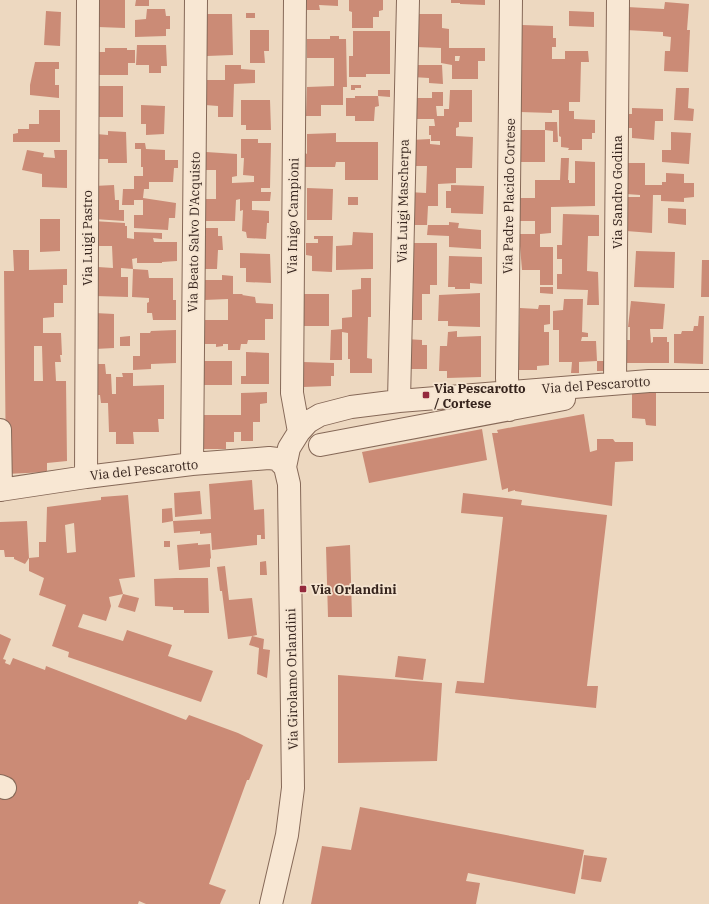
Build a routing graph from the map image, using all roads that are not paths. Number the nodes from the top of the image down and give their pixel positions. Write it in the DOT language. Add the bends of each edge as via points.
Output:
graph roads {
  1 [pos="88,0"];
  2 [pos="196,0"];
  3 [pos="296,0"];
  4 [pos="408,0"];
  5 [pos="511,0"];
  6 [pos="618,0"];
  7 [pos="709,381"];
  8 [pos="605,384"];
  9 [pos="399,401"];
  10 [pos="508,401"];
  11 [pos="0,430"];
  12 [pos="300,432"];
  13 [pos="320,445"];
  14 [pos="192,464"];
  15 [pos="285,467"];
  16 [pos="86,477"];
  17 [pos="1,490"];
  18 [pos="270,904"];
  1 -- 16 [label="street, Via Luigi Pastro"];
  2 -- 14 [label="street, Via Beato Salvo D'Acquisto"];
  3 -- 12 [label="street, Via Inigo Campioni" via="292,393"];
  4 -- 9 [label="street, Via Luigi Mascherpa"];
  5 -- 10 [label="street, Via Padre Placido Cortese"];
  6 -- 8 [label="street, Via Sandro Godina"];
  7 -- 8 [label="street, Via del Pescarotto"];
  8 -- 10 [label="street, Via del Pescarotto"];
  9 -- 10 [label="street, Via del Pescarotto"];
  9 -- 12 [label="street, Via del Pescarotto" via="351,407 320,415 308,422"];
  10 -- 13 [label="street"];
  11 -- 17 [label="street, Via del Pescarotto"];
  12 -- 15 [label="street, Via Girolamo Orlandini" via="289,448"];
  14 -- 15 [label="street, Via del Pescarotto" via="269,458 277,459"];
  14 -- 16 [label="street, Via del Pescarotto"];
  15 -- 18 [label="street, Via Girolamo Orlandini" via="290,484 294,773 287,835"];
  16 -- 17 [label="street, Via del Pescarotto"];
}
